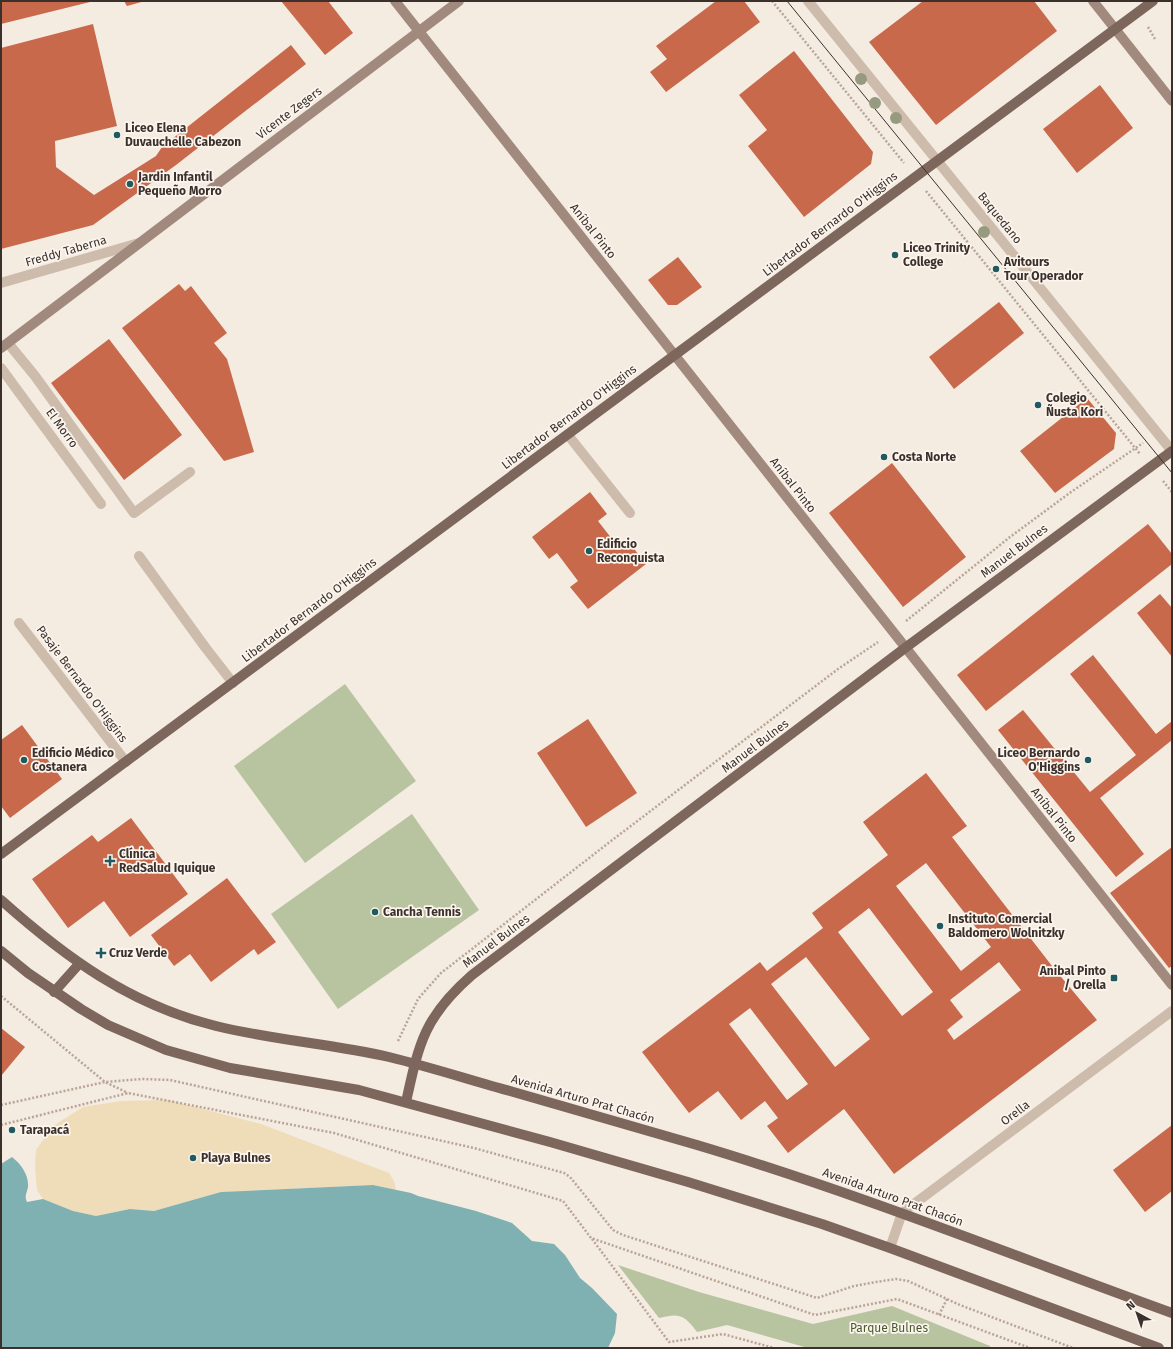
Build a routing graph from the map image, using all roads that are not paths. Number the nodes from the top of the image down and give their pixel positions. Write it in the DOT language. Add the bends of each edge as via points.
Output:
graph roads {
  1 [pos="395,1"];
  2 [pos="459,1"];
  3 [pos="808,1"];
  4 [pos="1093,1"];
  5 [pos="1153,1"];
  6 [pos="1115,29"];
  7 [pos="418,32"];
  8 [pos="1172,101"];
  9 [pos="938,160"];
  10 [pos="139,243"];
  11 [pos="1,283"];
  12 [pos="4,345"];
  13 [pos="674,355"];
  14 [pos="1,368"];
  15 [pos="568,435"];
  16 [pos="1172,451"];
  17 [pos="190,472"];
  18 [pos="102,504"];
  19 [pos="630,513"];
  20 [pos="139,556"];
  21 [pos="19,623"];
  22 [pos="905,648"];
  23 [pos="233,683"];
  24 [pos="126,762"];
  25 [pos="1,854"];
  26 [pos="1,900"];
  27 [pos="1,951"];
  28 [pos="79,964"];
  29 [pos="1172,985"];
  30 [pos="54,992"];
  31 [pos="1172,1011"];
  32 [pos="414,1064"];
  33 [pos="406,1102"];
  34 [pos="902,1213"];
  35 [pos="890,1248"];
  36 [pos="1172,1313"];
  37 [pos="1159,1348"];
  1 -- 7 [label="street, Aníbal Pinto"];
  2 -- 7 [label="street, Vicente Zegers"];
  3 -- 9 [label="street, Baquedano"];
  4 -- 6 [label="street"];
  5 -- 6 [label="main road, Libertador Bernardo O'Higgins"];
  6 -- 8 [label="street"];
  6 -- 9 [label="main road, Libertador Bernardo O'Higgins"];
  7 -- 10 [label="street, Vicente Zegers"];
  7 -- 13 [label="street, Aníbal Pinto"];
  9 -- 13 [label="main road, Libertador Bernardo O'Higgins"];
  9 -- 16 [label="street, Baquedano"];
  10 -- 11 [label="street, Freddy Taberna"];
  10 -- 12 [label="street, Vicente Zegers"];
  12 -- 17 [label="street" via="35,376 134,513"];
  13 -- 15 [label="main road, Libertador Bernardo O'Higgins"];
  13 -- 22 [label="street, Aníbal Pinto"];
  14 -- 18 [label="street, El Morro"];
  15 -- 19 [label="street"];
  15 -- 23 [label="main road, Libertador Bernardo O'Higgins"];
  16 -- 22 [label="main road, Manuel Bulnes"];
  20 -- 23 [label="street"];
  21 -- 24 [label="street, Pasaje Bernardo O'Higgins"];
  22 -- 29 [label="street, Aníbal Pinto"];
  22 -- 32 [label="main road, Manuel Bulnes" via="472,975 442,1004 431,1020"];
  23 -- 24 [label="main road, Libertador Bernardo O'Higgins"];
  24 -- 25 [label="main road, Libertador Bernardo O'Higgins"];
  26 -- 28 [label="main road, Avenida Arturo Prat Chacón"];
  27 -- 30 [label="main road"];
  28 -- 30 [label="main road"];
  28 -- 32 [label="main road, Avenida Arturo Prat Chacón" via="145,1002 187,1018 247,1033 337,1046"];
  30 -- 33 [label="main road" via="108,1025 144,1042 191,1058 264,1074 351,1088"];
  31 -- 34 [label="street, Orella"];
  32 -- 33 [label="main road, Manuel Bulnes"];
  32 -- 34 [label="main road, Avenida Arturo Prat Chacón" via="738,1157"];
  33 -- 35 [label="main road" via="696,1184"];
  34 -- 35 [label="street"];
  34 -- 36 [label="main road, Avenida Arturo Prat Chacón"];
  35 -- 37 [label="main road"];
}
